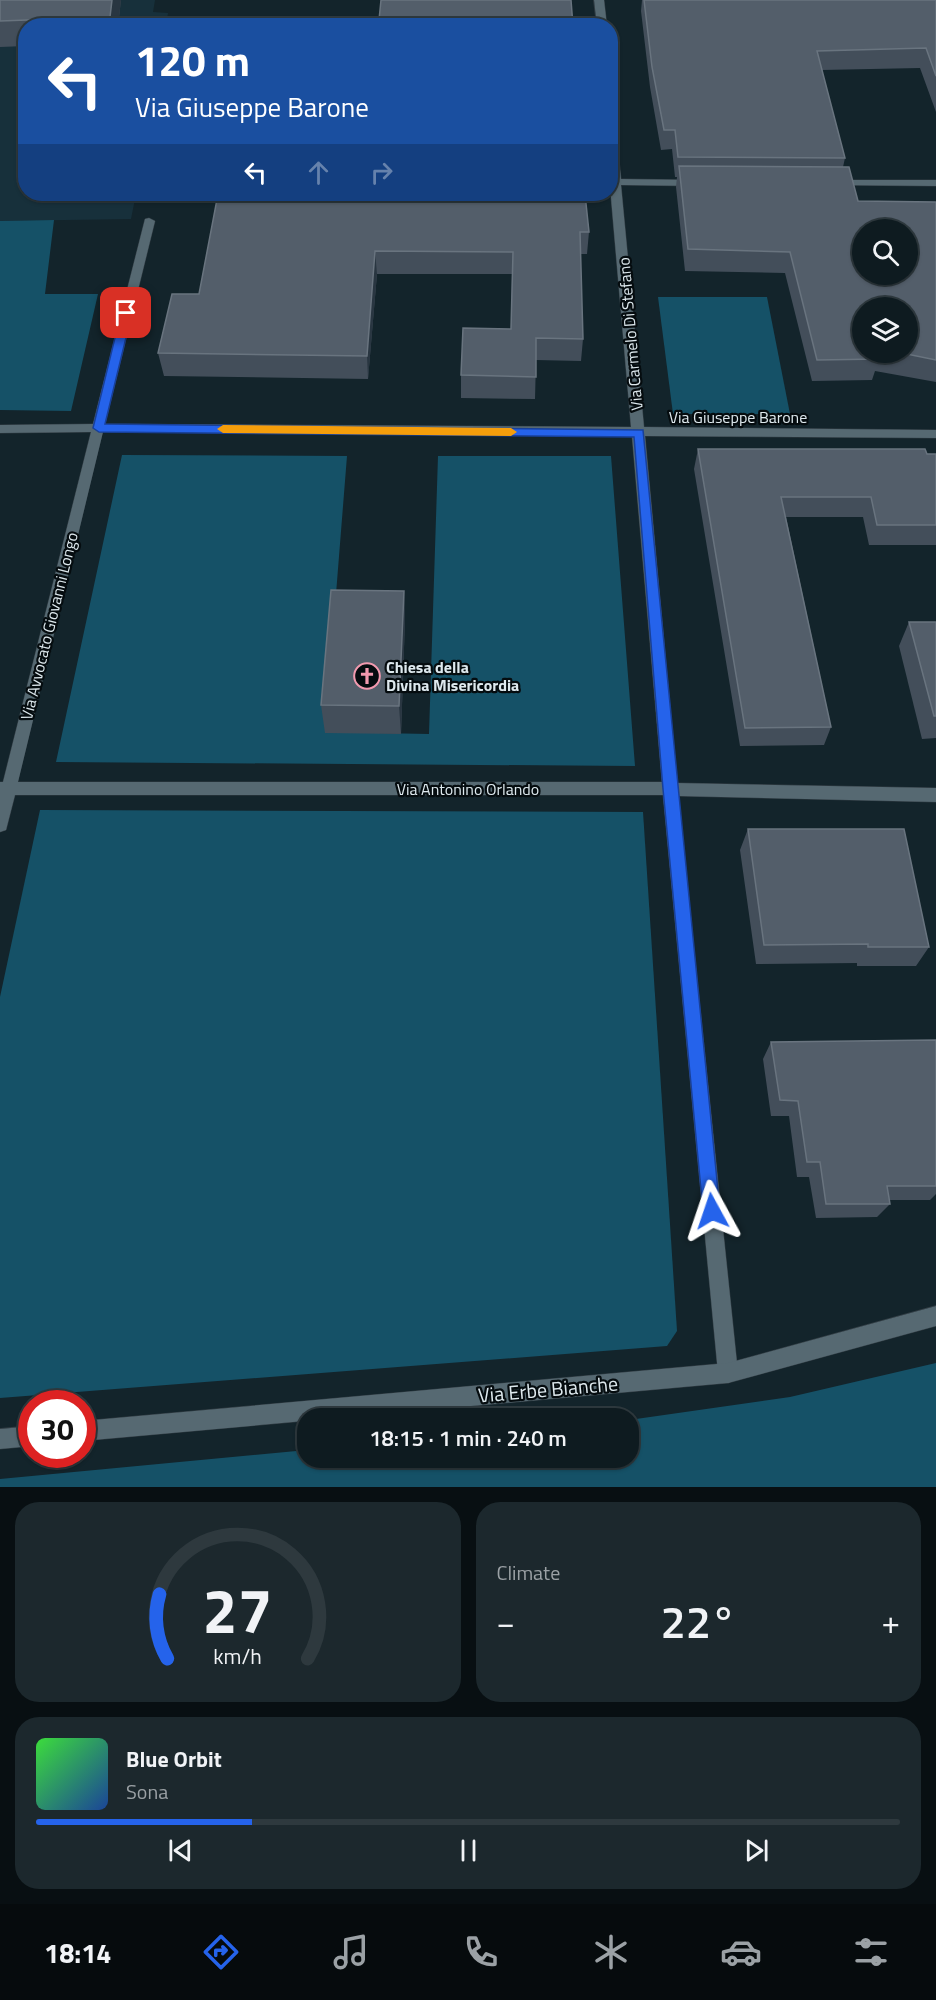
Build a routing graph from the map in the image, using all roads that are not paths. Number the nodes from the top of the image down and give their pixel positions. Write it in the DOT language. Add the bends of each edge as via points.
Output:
graph roads {
  1 [pos="599,0"];
  2 [pos="601,18"];
  3 [pos="618,182"];
  4 [pos="711,183"];
  5 [pos="818,183"];
  6 [pos="936,183"];
  7 [pos="618,201"];
  8 [pos="149,221"];
  9 [pos="99,428"];
  10 [pos="0,429"];
  11 [pos="639,433"];
  12 [pos="936,434"];
  13 [pos="5,788"];
  14 [pos="670,789"];
  15 [pos="936,795"];
  16 [pos="0,825"];
  17 [pos="936,1316"];
  18 [pos="728,1372"];
  19 [pos="96,1430"];
  20 [pos="18,1437"];
  21 [pos="0,1438"];
  1 -- 2 [label="street"];
  3 -- 4 [label="street"];
  5 -- 6 [label="street"];
  7 -- 11 [label="street, Via Carmelo Di Stefano"];
  8 -- 9 [label="street, Via Avvocato Giovanni Longo"];
  9 -- 10 [label="street, Via Giuseppe Barone"];
  9 -- 11 [label="street, Via Giuseppe Barone"];
  9 -- 13 [label="street, Via Avvocato Giovanni Longo"];
  11 -- 12 [label="street, Via Giuseppe Barone"];
  11 -- 14 [label="street, Via Carmelo Di Stefano"];
  13 -- 14 [label="street, Via Antonino Orlando"];
  13 -- 16 [label="street, Via Avvocato Giovanni Longo"];
  14 -- 15 [label="street, Via Antonino Orlando"];
  14 -- 18 [label="street, Via Carmelo Di Stefano"];
  17 -- 18 [label="street, Via Erbe Bianche"];
  18 -- 19 [label="street, Via Erbe Bianche"];
  20 -- 21 [label="street"];
}
